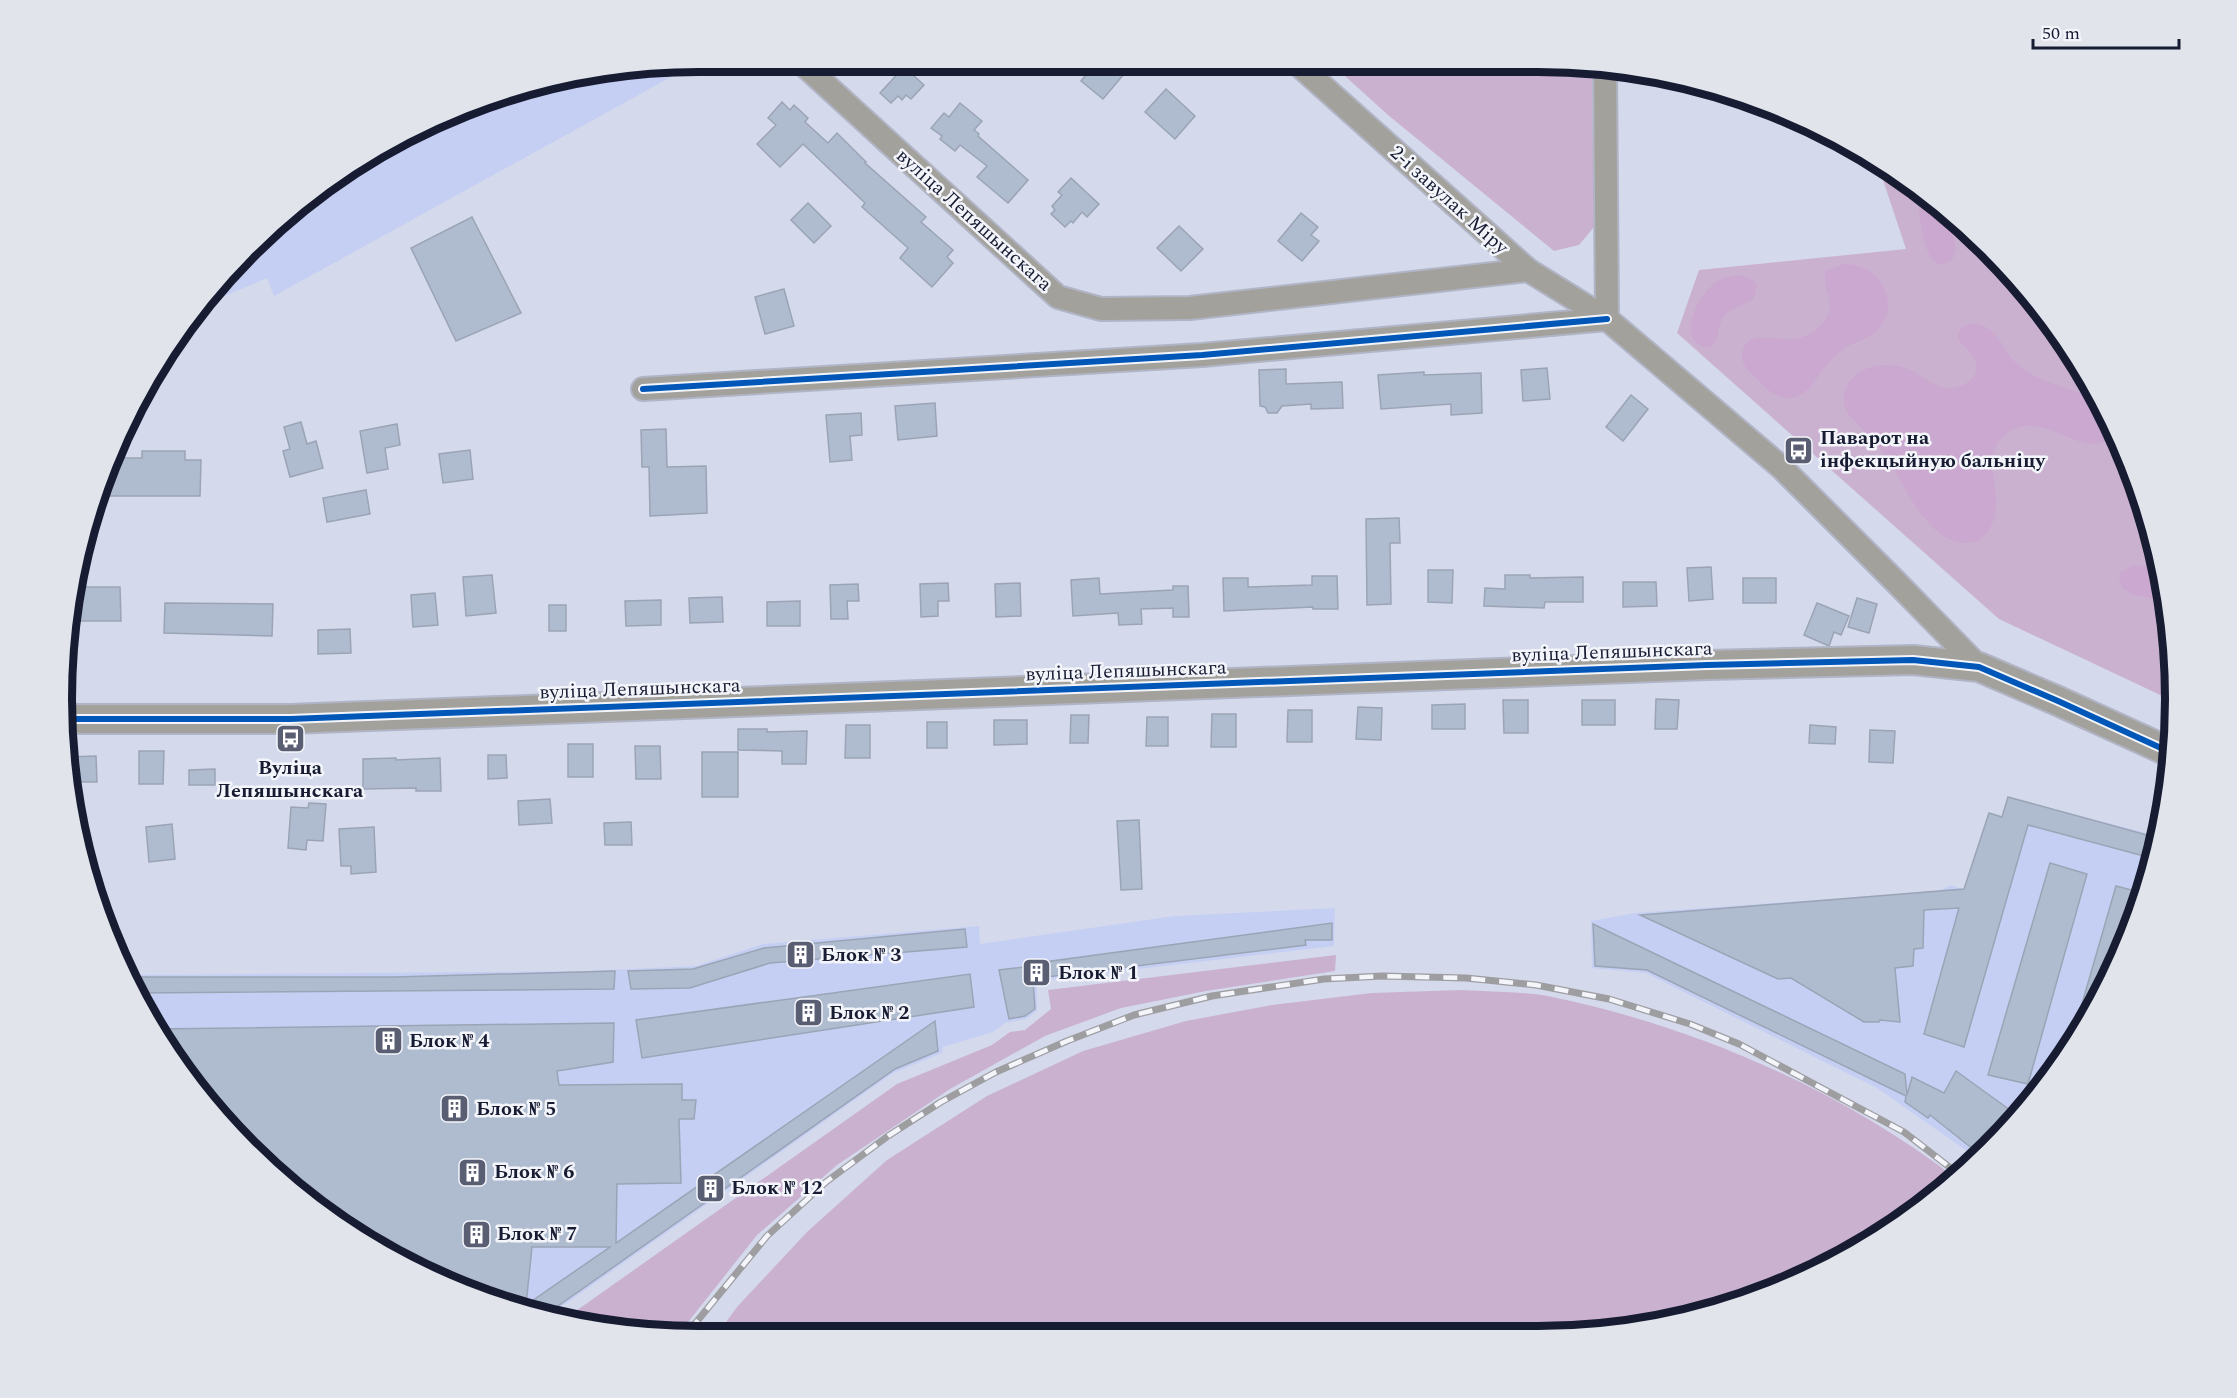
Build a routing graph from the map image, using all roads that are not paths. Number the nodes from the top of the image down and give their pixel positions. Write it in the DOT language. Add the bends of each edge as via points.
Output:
graph roads {
  1 [pos="811,72"];
  2 [pos="1307,72"];
  3 [pos="1605,76"];
  4 [pos="1528,270"];
  5 [pos="1607,319"];
  6 [pos="643,388"];
  7 [pos="1978,667"];
  8 [pos="72,719"];
  9 [pos="2163,749"];
  1 -- 4 [label="street, вуліца Лепяшынскага" via="1058,297 1101,309 1190,308"];
  2 -- 4 [label="street, 2-і завулак Міру"];
  3 -- 5 [label="street"];
  4 -- 5 [label="street, 2-і завулак Міру"];
  5 -- 6 [label="street" via="1202,355"];
  5 -- 7 [label="street, 2-і завулак Міру" via="1781,467"];
  7 -- 8 [label="street, вуліца Лепяшынскага" via="1913,660 1707,665 290,719"];
  7 -- 9 [label="street, вуліца Лепяшынскага"];
}
